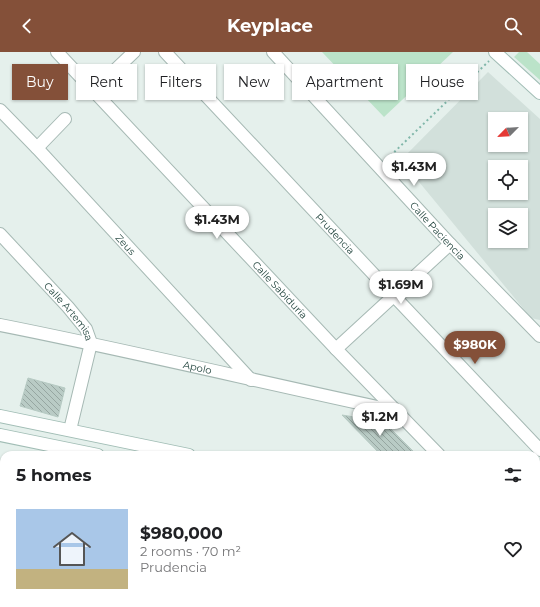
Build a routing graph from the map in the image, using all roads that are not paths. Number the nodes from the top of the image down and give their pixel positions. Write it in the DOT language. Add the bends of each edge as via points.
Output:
graph roads {
  1 [pos="57,52"];
  2 [pos="134,52"];
  3 [pos="165,52"];
  4 [pos="272,52"];
  5 [pos="496,52"];
  6 [pos="121,64"];
  7 [pos="76,73"];
  8 [pos="540,93"];
  9 [pos="101,100"];
  10 [pos="0,110"];
  11 [pos="65,119"];
  12 [pos="37,148"];
  13 [pos="0,234"];
  14 [pos="450,244"];
  15 [pos="394,296"];
  16 [pos="0,325"];
  17 [pos="540,336"];
  18 [pos="91,343"];
  19 [pos="336,349"];
  20 [pos="251,380"];
  21 [pos="396,411"];
  22 [pos="0,416"];
  23 [pos="70,430"];
  24 [pos="0,435"];
  25 [pos="540,450"];
  26 [pos="78,451"];
  27 [pos="170,451"];
  28 [pos="435,451"];
  1 -- 7 [label="street, Calle Sabiduría"];
  2 -- 6 [label="street"];
  3 -- 15 [label="street, Prudencia"];
  4 -- 14 [label="street, Calle Paciencia"];
  5 -- 8 [label="street"];
  9 -- 19 [label="street, Calle Sabiduría"];
  10 -- 12 [label="street, Zeus"];
  11 -- 12 [label="street"];
  12 -- 20 [label="street, Zeus"];
  13 -- 18 [label="street, Calle Artemisa" via="68,307 86,329"];
  14 -- 15 [label="street"];
  14 -- 17 [label="street, Calle Paciencia"];
  15 -- 19 [label="street"];
  15 -- 25 [label="street, Prudencia"];
  16 -- 18 [label="street, Apolo"];
  18 -- 20 [label="street, Apolo"];
  18 -- 23 [label="street, Calle Artemisa"];
  19 -- 21 [label="street, Calle Sabiduría"];
  20 -- 21 [label="street, Apolo"];
  21 -- 28 [label="street, Calle Sabiduría"];
  22 -- 23 [label="street"];
  23 -- 27 [label="street"];
  24 -- 26 [label="street"];
}
